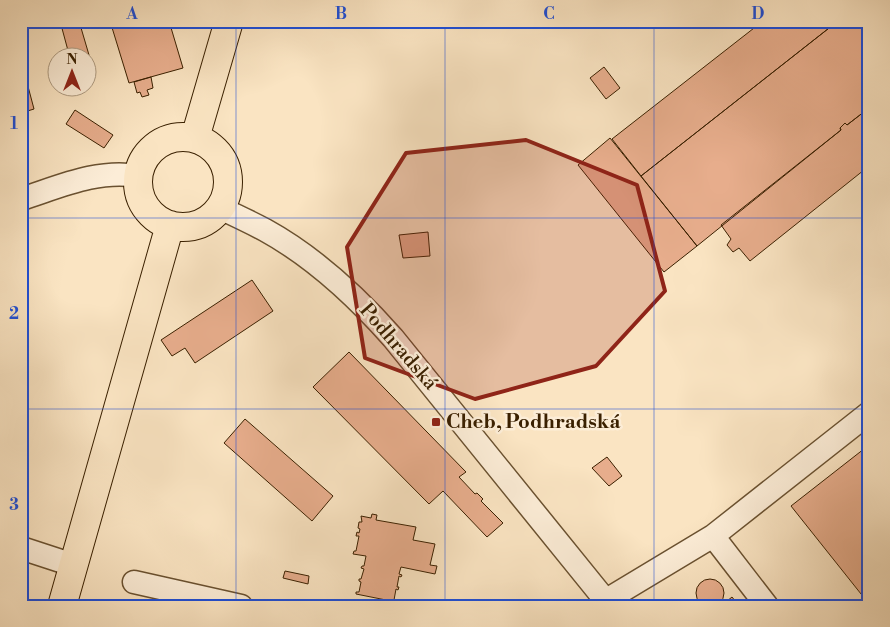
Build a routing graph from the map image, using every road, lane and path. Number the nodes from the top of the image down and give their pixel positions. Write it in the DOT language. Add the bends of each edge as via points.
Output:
graph roads {
  1 [pos="229,21"];
  2 [pos="195,138"];
  3 [pos="138,176"];
  4 [pos="21,200"];
  5 [pos="220,208"];
  6 [pos="170,225"];
  7 [pos="869,413"];
  8 [pos="713,536"];
  9 [pos="21,548"];
  10 [pos="73,565"];
  11 [pos="134,582"];
  12 [pos="600,601"];
  13 [pos="62,606"];
  14 [pos="241,606"];
  15 [pos="767,606"];
  1 -- 2 [label="main road"];
  2 -- 3 [label="main road" via="176,137 158,144 145,158"];
  2 -- 5 [label="main road" via="219,154 227,172 228,191"];
  3 -- 4 [label="street" via="94,176"];
  3 -- 6 [label="main road" via="140,194 148,210"];
  5 -- 6 [label="main road" via="198,225"];
  5 -- 12 [label="street, Podhradská" via="265,230 301,253 339,282 372,314"];
  6 -- 10 [label="main road"];
  7 -- 8 [label="street"];
  8 -- 12 [label="street"];
  8 -- 15 [label="street"];
  9 -- 10 [label="street"];
  10 -- 13 [label="main road"];
  11 -- 14 [label="street"];
}
